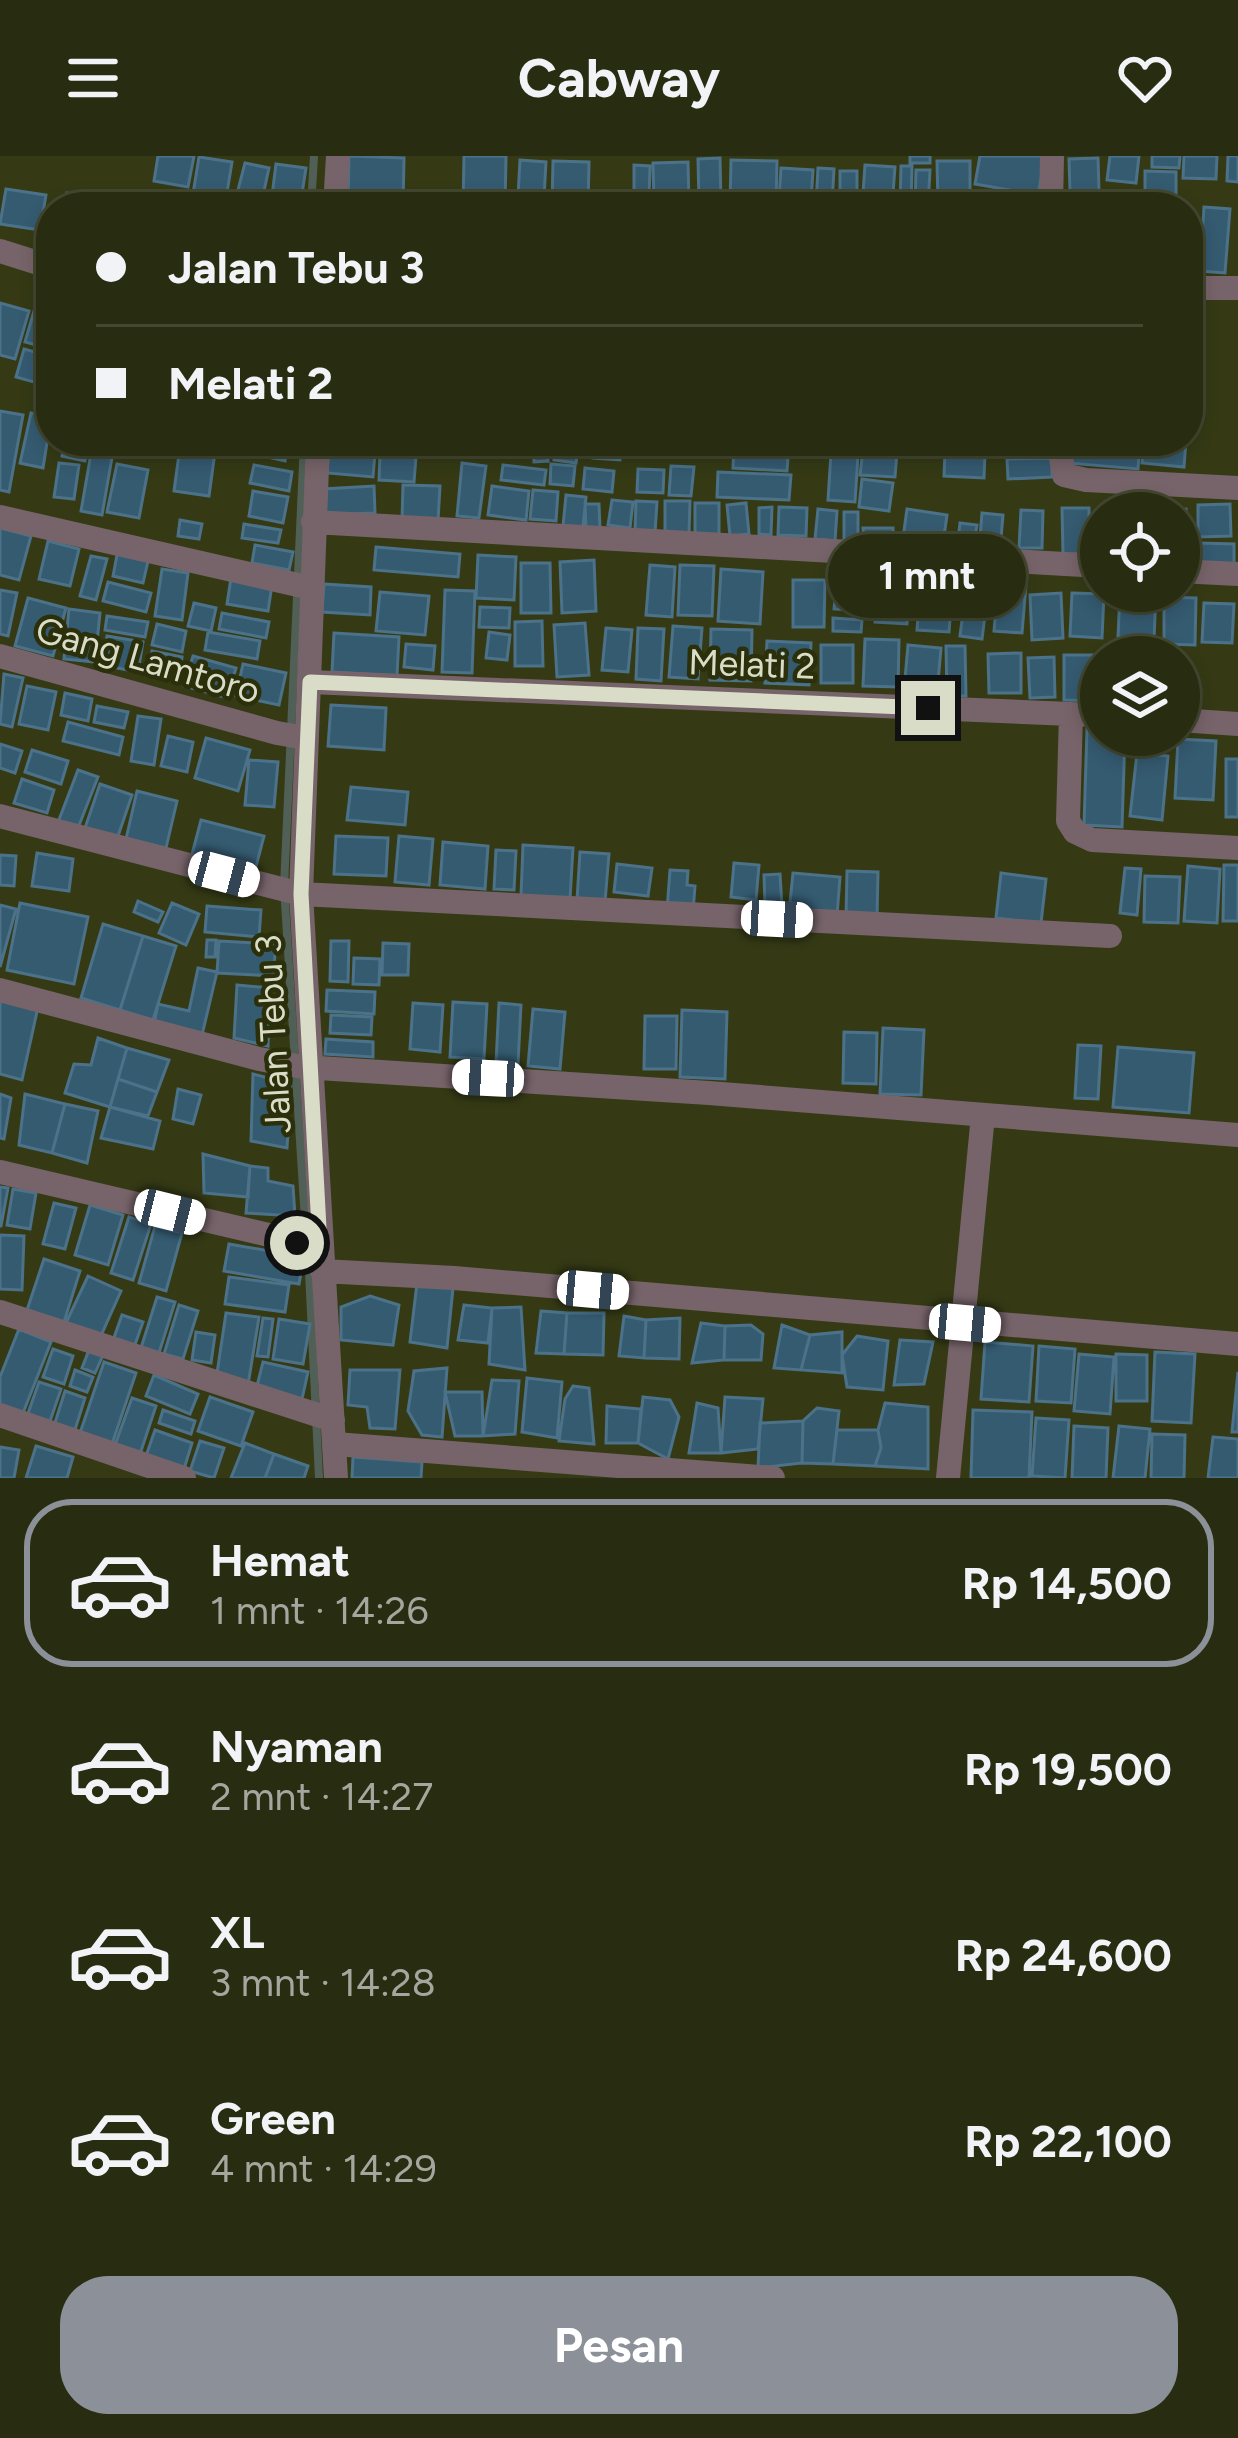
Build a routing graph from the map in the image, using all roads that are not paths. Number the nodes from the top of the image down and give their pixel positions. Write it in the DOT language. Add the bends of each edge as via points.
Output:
graph roads {
  1 [pos="338,156"];
  2 [pos="1052,156"];
  3 [pos="335,192"];
  4 [pos="1052,192"];
  5 [pos="0,251"];
  6 [pos="36,262"];
  7 [pos="1203,288"];
  8 [pos="1238,288"];
  9 [pos="317,456"];
  10 [pos="1061,456"];
  11 [pos="1238,488"];
  12 [pos="0,517"];
  13 [pos="313,522"];
  14 [pos="1080,565"];
  15 [pos="1200,572"];
  16 [pos="1238,574"];
  17 [pos="298,585"];
  18 [pos="0,656"];
  19 [pos="310,682"];
  20 [pos="1071,714"];
  21 [pos="1080,715"];
  22 [pos="1200,721"];
  23 [pos="1238,724"];
  24 [pos="294,736"];
  25 [pos="0,816"];
  26 [pos="1238,848"];
  27 [pos="298,893"];
  28 [pos="1109,936"];
  29 [pos="0,990"];
  30 [pos="298,1066"];
  31 [pos="983,1115"];
  32 [pos="1238,1136"];
  33 [pos="0,1172"];
  34 [pos="313,1252"];
  35 [pos="0,1312"];
  36 [pos="965,1323"];
  37 [pos="1238,1344"];
  38 [pos="0,1415"];
  39 [pos="326,1424"];
  40 [pos="184,1478"];
  41 [pos="336,1478"];
  42 [pos="773,1478"];
  43 [pos="949,1478"];
  1 -- 3 [label="street"];
  2 -- 4 [label="street"];
  5 -- 6 [label="street"];
  7 -- 8 [label="street"];
  9 -- 13 [label="street, Jalan Tebu 3"];
  10 -- 11 [label="street" via="1064,476 1086,481"];
  12 -- 17 [label="street"];
  13 -- 14 [label="street"];
  13 -- 17 [label="street, Jalan Tebu 3"];
  15 -- 16 [label="street"];
  17 -- 19 [label="street, Jalan Tebu 3"];
  18 -- 24 [label="street, Gang Lamtoro"];
  19 -- 20 [label="street, Melati 2"];
  19 -- 24 [label="street, Jalan Tebu 3"];
  20 -- 21 [label="street, Melati 2"];
  20 -- 26 [label="street" via="1068,820 1075,832 1092,840"];
  22 -- 23 [label="street"];
  24 -- 27 [label="street, Jalan Tebu 3"];
  25 -- 27 [label="street"];
  27 -- 28 [label="street"];
  27 -- 30 [label="street, Jalan Tebu 3"];
  29 -- 30 [label="street"];
  30 -- 31 [label="street"];
  30 -- 34 [label="street, Jalan Tebu 3"];
  31 -- 32 [label="street"];
  31 -- 36 [label="street"];
  33 -- 34 [label="street"];
  34 -- 36 [label="street" via="454,1278"];
  34 -- 39 [label="street, Jalan Tebu 3"];
  35 -- 39 [label="street"];
  36 -- 37 [label="street"];
  36 -- 43 [label="street"];
  38 -- 40 [label="street"];
  39 -- 41 [label="street, Jalan Tebu 3"];
  39 -- 42 [label="street"];
}
